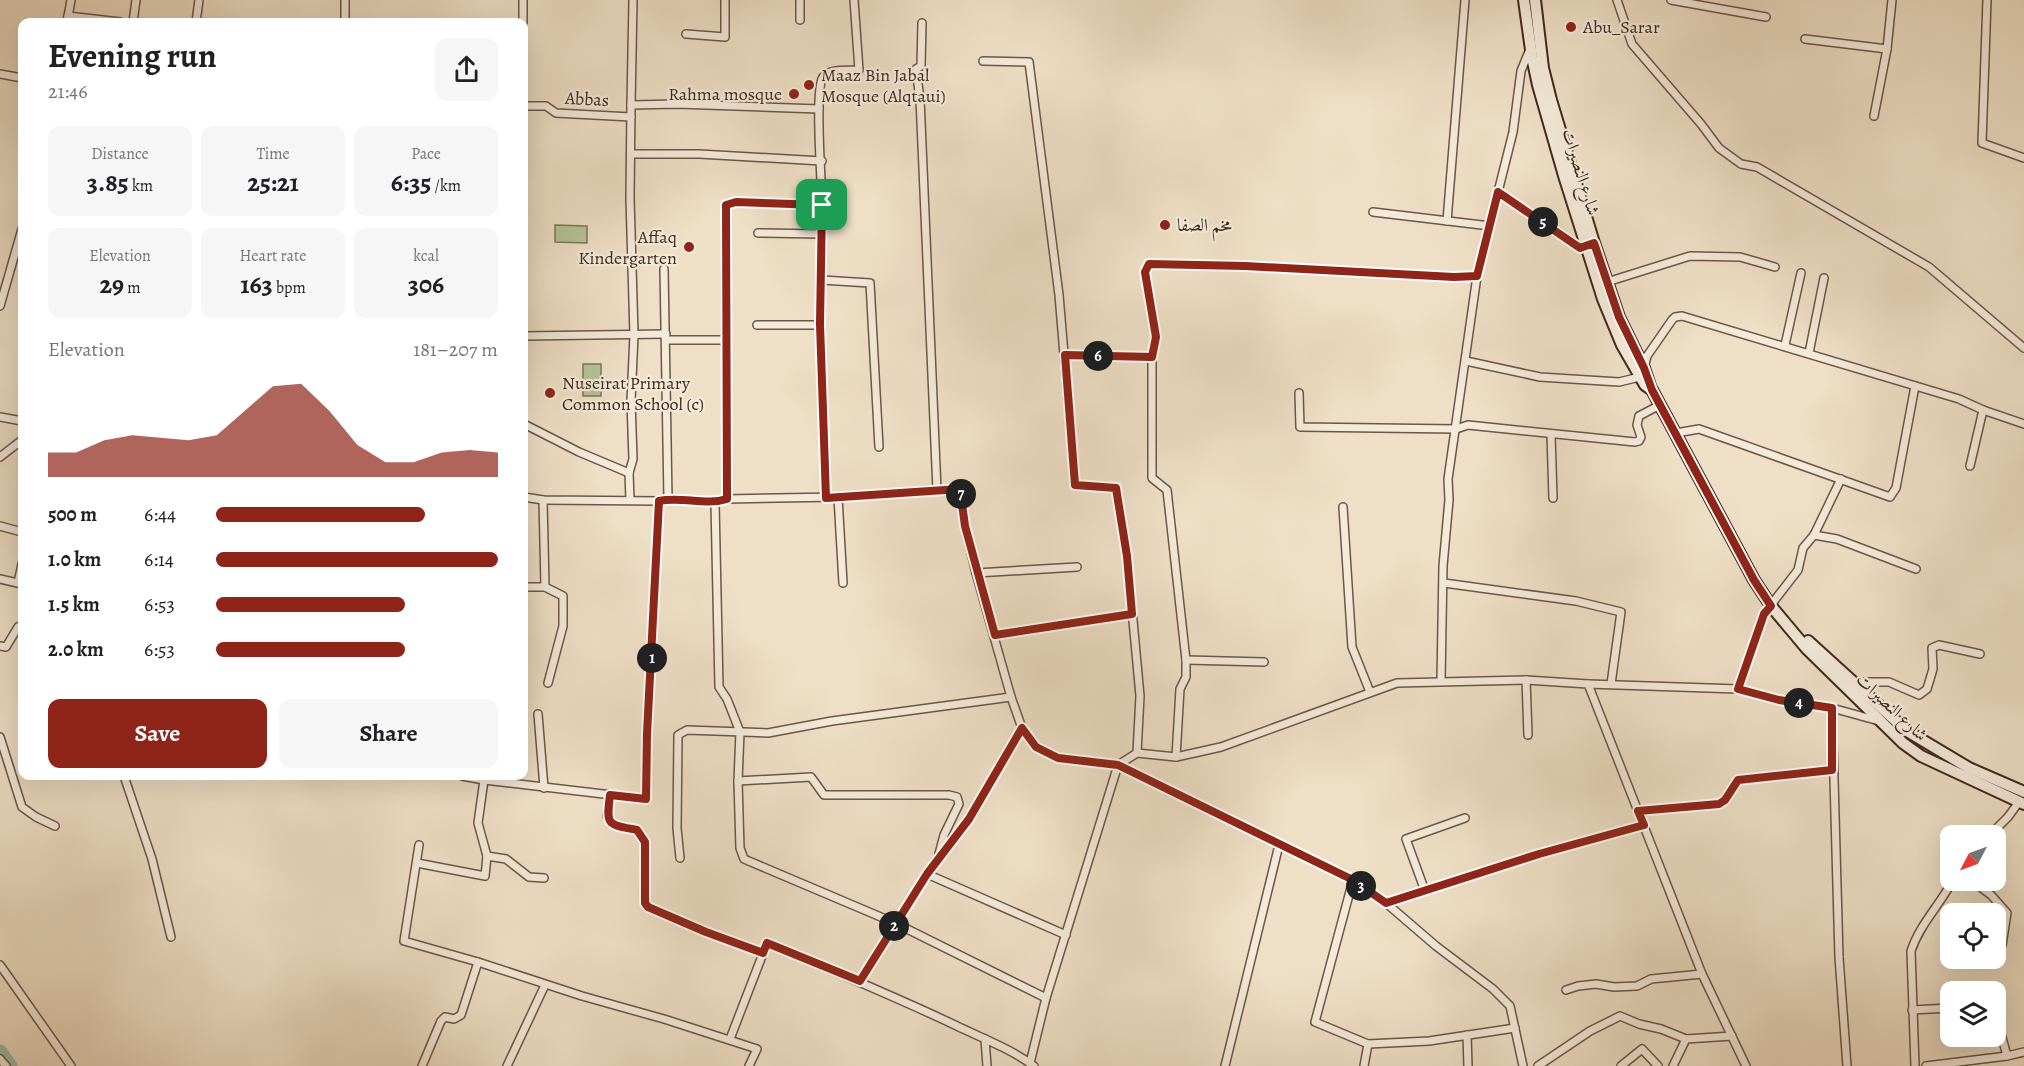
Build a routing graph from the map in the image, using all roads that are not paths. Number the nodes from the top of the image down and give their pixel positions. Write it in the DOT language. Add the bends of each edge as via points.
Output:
graph roads {
  1 [pos="71,0"];
  2 [pos="136,0"];
  3 [pos="199,0"];
  4 [pos="345,0"];
  5 [pos="523,0"];
  6 [pos="633,0"];
  7 [pos="725,0"];
  8 [pos="800,0"];
  9 [pos="854,0"];
  10 [pos="1465,0"];
  11 [pos="1524,0"];
  12 [pos="1535,0"];
  13 [pos="1617,0"];
  14 [pos="1671,0"];
  15 [pos="1892,0"];
  16 [pos="1987,0"];
  17 [pos="1766,17"];
  18 [pos="68,18"];
  19 [pos="134,18"];
  20 [pos="197,18"];
  21 [pos="345,18"];
  22 [pos="523,18"];
  23 [pos="800,21"];
  24 [pos="922,23"];
  25 [pos="686,34"];
  26 [pos="1539,38"];
  27 [pos="1804,39"];
  28 [pos="1531,48"];
  29 [pos="1887,49"];
  30 [pos="983,61"];
  31 [pos="0,74"];
  32 [pos="18,77"];
  33 [pos="631,105"];
  34 [pos="528,106"];
  35 [pos="819,109"];
  36 [pos="1874,116"];
  37 [pos="631,117"];
  38 [pos="631,154"];
  39 [pos="2024,158"];
  40 [pos="822,161"];
  41 [pos="1498,192"];
  42 [pos="822,205"];
  43 [pos="1373,212"];
  44 [pos="1447,221"];
  45 [pos="1490,226"];
  46 [pos="758,233"];
  47 [pos="822,234"];
  48 [pos="18,244"];
  49 [pos="1590,244"];
  50 [pos="1775,267"];
  51 [pos="664,269"];
  52 [pos="1801,273"];
  53 [pos="1477,276"];
  54 [pos="1824,278"];
  55 [pos="822,280"];
  56 [pos="1607,282"];
  57 [pos="0,306"];
  58 [pos="820,324"];
  59 [pos="757,325"];
  60 [pos="634,335"];
  61 [pos="528,336"];
  62 [pos="666,337"];
  63 [pos="727,340"];
  64 [pos="1785,345"];
  65 [pos="2024,348"];
  66 [pos="1809,353"];
  67 [pos="1065,355"];
  68 [pos="1152,357"];
  69 [pos="1466,361"];
  70 [pos="1643,374"];
  71 [pos="1915,386"];
  72 [pos="1299,393"];
  73 [pos="1660,405"];
  74 [pos="1983,410"];
  75 [pos="0,417"];
  76 [pos="18,420"];
  77 [pos="2024,424"];
  78 [pos="528,426"];
  79 [pos="1456,429"];
  80 [pos="1676,433"];
  81 [pos="1551,434"];
  82 [pos="18,443"];
  83 [pos="879,447"];
  84 [pos="0,457"];
  85 [pos="1970,466"];
  86 [pos="629,473"];
  87 [pos="1841,479"];
  88 [pos="937,490"];
  89 [pos="838,497"];
  90 [pos="528,498"];
  91 [pos="826,498"];
  92 [pos="1553,498"];
  93 [pos="668,499"];
  94 [pos="727,499"];
  95 [pos="543,500"];
  96 [pos="630,500"];
  97 [pos="659,501"];
  98 [pos="715,503"];
  99 [pos="1343,507"];
  100 [pos="0,526"];
  101 [pos="18,531"];
  102 [pos="1814,535"];
  103 [pos="1077,567"];
  104 [pos="1916,569"];
  105 [pos="976,573"];
  106 [pos="0,579"];
  107 [pos="18,583"];
  108 [pos="843,583"];
  109 [pos="1444,583"];
  110 [pos="528,587"];
  111 [pos="545,587"];
  112 [pos="1771,606"];
  113 [pos="1132,614"];
  114 [pos="1788,626"];
  115 [pos="18,627"];
  116 [pos="995,635"];
  117 [pos="0,646"];
  118 [pos="1980,654"];
  119 [pos="1186,660"];
  120 [pos="1264,662"];
  121 [pos="1526,680"];
  122 [pos="1441,681"];
  123 [pos="1854,682"];
  124 [pos="549,683"];
  125 [pos="1588,684"];
  126 [pos="1611,684"];
  127 [pos="1738,689"];
  128 [pos="1371,692"];
  129 [pos="1011,697"];
  130 [pos="1832,708"];
  131 [pos="538,714"];
  132 [pos="1879,721"];
  133 [pos="1022,728"];
  134 [pos="740,732"];
  135 [pos="1528,735"];
  136 [pos="0,737"];
  137 [pos="1137,753"];
  138 [pos="1176,757"];
  139 [pos="1118,765"];
  140 [pos="1832,770"];
  141 [pos="125,780"];
  142 [pos="484,780"];
  143 [pos="738,781"];
  144 [pos="544,788"];
  145 [pos="610,795"];
  146 [pos="2022,799"];
  147 [pos="1638,811"];
  148 [pos="1465,818"];
  149 [pos="1644,825"];
  150 [pos="2000,825"];
  151 [pos="55,826"];
  152 [pos="1279,844"];
  153 [pos="419,845"];
  154 [pos="487,856"];
  155 [pos="680,858"];
  156 [pos="938,858"];
  157 [pos="417,863"];
  158 [pos="927,874"];
  159 [pos="544,878"];
  160 [pos="1353,880"];
  161 [pos="1425,891"];
  162 [pos="1946,891"];
  163 [pos="1985,891"];
  164 [pos="1386,903"];
  165 [pos="1998,903"];
  166 [pos="896,923"];
  167 [pos="1066,935"];
  168 [pos="171,937"];
  169 [pos="763,953"];
  170 [pos="478,962"];
  171 [pos="0,965"];
  172 [pos="1702,974"];
  173 [pos="860,981"];
  174 [pos="544,985"];
  175 [pos="1566,990"];
  176 [pos="1046,998"];
  177 [pos="1940,1009"];
  178 [pos="1912,1010"];
  179 [pos="1515,1028"];
  180 [pos="1467,1035"];
  181 [pos="1732,1036"];
  182 [pos="730,1039"];
  183 [pos="985,1039"];
  184 [pos="1686,1039"];
  185 [pos="1368,1044"];
  186 [pos="2005,1047"];
  187 [pos="2024,1052"];
  188 [pos="2007,1056"];
  189 [pos="0,1059"];
  190 [pos="1032,1064"];
  191 [pos="6,1066"];
  192 [pos="71,1066"];
  193 [pos="422,1066"];
  194 [pos="507,1066"];
  195 [pos="749,1066"];
  196 [pos="987,1066"];
  197 [pos="1225,1066"];
  198 [pos="1364,1066"];
  199 [pos="1468,1066"];
  200 [pos="1523,1066"];
  201 [pos="1538,1066"];
  202 [pos="1621,1066"];
  203 [pos="1658,1066"];
  204 [pos="1673,1066"];
  205 [pos="1746,1066"];
  206 [pos="1847,1066"];
  207 [pos="1915,1066"];
  208 [pos="1926,1066"];
  1 -- 18 [label="street"];
  2 -- 19 [label="street"];
  3 -- 20 [label="street"];
  4 -- 21 [label="street"];
  5 -- 22 [label="street"];
  6 -- 33 [label="street"];
  7 -- 25 [label="street" via="725,37"];
  8 -- 23 [label="street"];
  9 -- 35 [label="street" via="859,70 824,76"];
  10 -- 44 [label="street"];
  11 -- 28 [label="main road, شارع النصيرات"];
  12 -- 26 [label="main road"];
  13 -- 65 [label="street" via="1632,44 1719,148 1741,164 1757,167 1929,267"];
  14 -- 17 [label="street"];
  15 -- 29 [label="street"];
  16 -- 39 [label="street" via="1982,143"];
  24 -- 88 [label="street" via="921,66 916,69"];
  26 -- 28 [label="street"];
  26 -- 49 [label="main road" via="1551,100"];
  27 -- 29 [label="street"];
  28 -- 41 [label="street" via="1521,71 1513,132"];
  28 -- 49 [label="main road, شارع النصيرات" via="1544,106"];
  29 -- 36 [label="street"];
  30 -- 67 [label="street" via="1029,63"];
  31 -- 32 [label="street"];
  33 -- 35 [label="street, Abbas"];
  33 -- 37 [label="street, Abbas"];
  34 -- 37 [label="street, Abbas" via="546,106 556,113"];
  35 -- 40 [label="street"];
  37 -- 38 [label="street"];
  38 -- 40 [label="street"];
  38 -- 60 [label="street"];
  40 -- 42 [label="street"];
  41 -- 45 [label="street"];
  41 -- 49 [label="street" via="1580,248"];
  42 -- 47 [label="street"];
  42 -- 63 [label="street" via="726,205"];
  43 -- 44 [label="street"];
  44 -- 45 [label="street"];
  45 -- 53 [label="street"];
  46 -- 47 [label="street"];
  47 -- 55 [label="street"];
  48 -- 57 [label="street"];
  49 -- 56 [label="main road"];
  49 -- 70 [label="main road, شارع النصيرات" via="1611,319 1622,345"];
  50 -- 56 [label="street" via="1740,257 1690,256"];
  51 -- 62 [label="street"];
  52 -- 64 [label="street"];
  53 -- 68 [label="street" via="1149,264 1145,272 1156,337"];
  53 -- 69 [label="street"];
  54 -- 66 [label="street"];
  55 -- 58 [label="street"];
  55 -- 83 [label="street" via="870,283"];
  56 -- 70 [label="main road"];
  58 -- 59 [label="street"];
  58 -- 91 [label="street"];
  60 -- 61 [label="street"];
  60 -- 62 [label="street"];
  60 -- 86 [label="street" via="633,459"];
  62 -- 63 [label="street"];
  62 -- 93 [label="street"];
  63 -- 94 [label="street"];
  64 -- 66 [label="street"];
  64 -- 70 [label="street" via="1676,317 1647,356"];
  66 -- 71 [label="street"];
  67 -- 68 [label="street"];
  67 -- 113 [label="street" via="1075,485 1116,488"];
  68 -- 119 [label="street" via="1152,478 1167,490"];
  69 -- 70 [label="street" via="1540,377 1619,382"];
  69 -- 79 [label="street"];
  70 -- 73 [label="main road, شارع النصيرات"];
  71 -- 74 [label="street"];
  71 -- 87 [label="street" via="1896,488 1890,496"];
  72 -- 79 [label="street" via="1300,427"];
  73 -- 80 [label="main road, شارع النصيرات"];
  73 -- 81 [label="street" via="1639,416 1639,441"];
  74 -- 77 [label="street"];
  74 -- 85 [label="street"];
  75 -- 76 [label="street"];
  78 -- 86 [label="street"];
  79 -- 81 [label="street" via="1468,425"];
  79 -- 109 [label="street" via="1448,479"];
  80 -- 87 [label="street" via="1699,429"];
  80 -- 112 [label="main road, شارع النصيرات"];
  81 -- 92 [label="street"];
  82 -- 84 [label="street"];
  86 -- 96 [label="street"];
  87 -- 102 [label="street"];
  88 -- 89 [label="street"];
  88 -- 105 [label="street" via="960,489"];
  89 -- 91 [label="street"];
  89 -- 108 [label="street"];
  90 -- 95 [label="street"];
  91 -- 94 [label="street"];
  93 -- 97 [label="street"];
  93 -- 98 [label="street"];
  94 -- 98 [label="street"];
  95 -- 96 [label="street"];
  95 -- 111 [label="street"];
  96 -- 97 [label="street"];
  97 -- 145 [label="street" via="646,799"];
  98 -- 134 [label="street" via="718,687"];
  99 -- 128 [label="street" via="1352,647"];
  100 -- 101 [label="street"];
  102 -- 104 [label="street" via="1837,539"];
  102 -- 112 [label="street" via="1803,548 1798,570"];
  103 -- 105 [label="street"];
  105 -- 116 [label="street"];
  106 -- 107 [label="street"];
  109 -- 122 [label="street"];
  109 -- 126 [label="street" via="1576,601 1621,612"];
  110 -- 111 [label="street"];
  111 -- 124 [label="street" via="563,596 563,626"];
  112 -- 114 [label="main road, شارع النصيرات"];
  112 -- 127 [label="street" via="1764,614"];
  113 -- 116 [label="street"];
  113 -- 137 [label="street" via="1140,696"];
  114 -- 123 [label="main road, شارع النصيرات"];
  114 -- 132 [label="main road, شارع النصيرات"];
  115 -- 117 [label="street" via="6,647"];
  116 -- 129 [label="street"];
  118 -- 123 [label="street" via="1939,645 1932,648 1927,690 1919,695 1889,682"];
  119 -- 120 [label="street"];
  119 -- 138 [label="street"];
  121 -- 122 [label="street"];
  121 -- 125 [label="street"];
  121 -- 135 [label="street"];
  122 -- 128 [label="street" via="1396,683"];
  123 -- 146 [label="main road, شارع النصيرات" via="1907,731"];
  125 -- 126 [label="street"];
  125 -- 147 [label="street"];
  126 -- 127 [label="street"];
  127 -- 130 [label="street"];
  128 -- 138 [label="street" via="1221,747"];
  129 -- 133 [label="street"];
  129 -- 134 [label="street" via="832,721 768,734"];
  130 -- 132 [label="street"];
  130 -- 140 [label="street"];
  131 -- 144 [label="street"];
  132 -- 146 [label="main road, شارع النصيرات" via="1921,756"];
  133 -- 139 [label="street" via="1036,747 1058,758"];
  133 -- 156 [label="street" via="969,819"];
  134 -- 143 [label="street"];
  134 -- 155 [label="street" via="687,730 678,735 676,828"];
  136 -- 151 [label="street" via="22,807"];
  137 -- 138 [label="street"];
  137 -- 139 [label="street"];
  139 -- 152 [label="street"];
  139 -- 167 [label="street"];
  140 -- 147 [label="street" via="1738,780 1719,804"];
  140 -- 206 [label="street"];
  141 -- 168 [label="street" via="152,859"];
  142 -- 144 [label="street"];
  142 -- 154 [label="street" via="478,823"];
  143 -- 156 [label="street" via="811,777 824,795 957,797 959,804"];
  143 -- 166 [label="street" via="740,848 744,859"];
  144 -- 145 [label="street"];
  145 -- 169 [label="street" via="610,823 637,830 645,842 648,907"];
  146 -- 150 [label="street"];
  147 -- 149 [label="street"];
  148 -- 161 [label="street" via="1406,839"];
  149 -- 161 [label="street"];
  149 -- 172 [label="street"];
  152 -- 160 [label="street"];
  152 -- 197 [label="street"];
  153 -- 157 [label="street"];
  154 -- 157 [label="street" via="485,876"];
  154 -- 159 [label="street" via="506,859 529,877"];
  156 -- 158 [label="street"];
  157 -- 170 [label="street" via="404,941"];
  158 -- 166 [label="street"];
  158 -- 167 [label="street"];
  160 -- 164 [label="street"];
  160 -- 185 [label="street" via="1315,1022"];
  161 -- 164 [label="street"];
  162 -- 178 [label="street" via="1917,934 1911,951"];
  163 -- 165 [label="street"];
  164 -- 179 [label="street" via="1510,1006"];
  166 -- 173 [label="street"];
  166 -- 176 [label="street"];
  167 -- 176 [label="street"];
  169 -- 173 [label="street" via="767,943"];
  169 -- 182 [label="street"];
  170 -- 174 [label="street"];
  170 -- 193 [label="street" via="460,1015 441,1021"];
  171 -- 192 [label="street"];
  172 -- 175 [label="street" via="1651,979 1637,986 1596,984"];
  172 -- 181 [label="street"];
  173 -- 183 [label="street"];
  174 -- 182 [label="street"];
  174 -- 194 [label="street"];
  176 -- 190 [label="street"];
  177 -- 178 [label="street"];
  178 -- 207 [label="street"];
  179 -- 180 [label="street"];
  179 -- 200 [label="street"];
  180 -- 185 [label="street"];
  180 -- 199 [label="street"];
  181 -- 184 [label="street"];
  181 -- 205 [label="street"];
  182 -- 195 [label="street" via="757,1050"];
  183 -- 190 [label="street"];
  183 -- 196 [label="street"];
  184 -- 201 [label="street" via="1620,1016"];
  184 -- 204 [label="street"];
  185 -- 198 [label="street"];
  186 -- 188 [label="street"];
  187 -- 188 [label="street"];
  188 -- 208 [label="street"];
  189 -- 191 [label="street"];
  202 -- 203 [label="street" via="1642,1049"];
}
